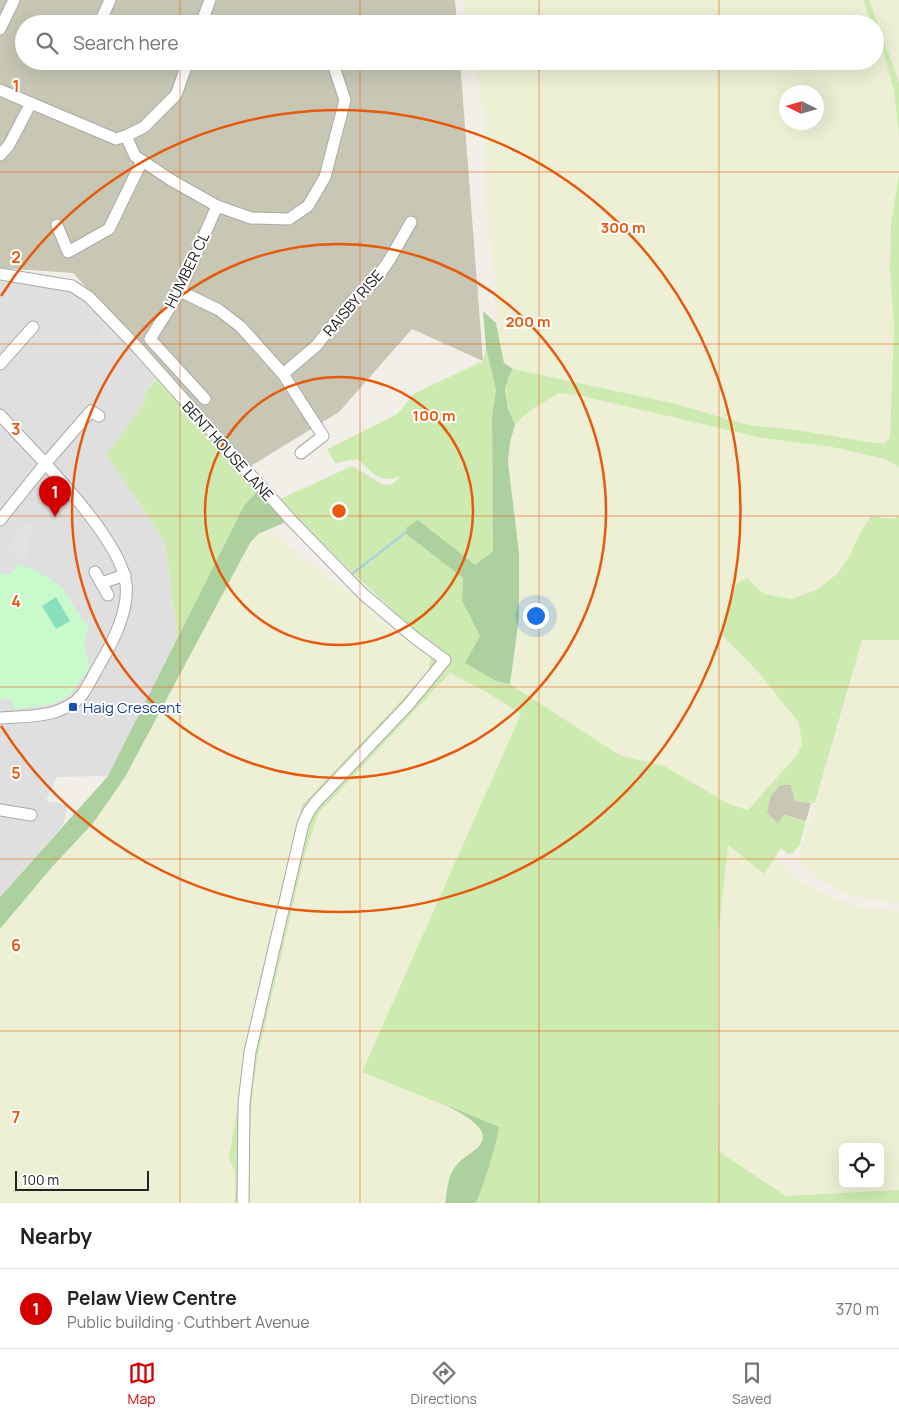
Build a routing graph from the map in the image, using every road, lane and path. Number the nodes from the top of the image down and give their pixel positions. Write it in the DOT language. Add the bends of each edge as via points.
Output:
graph roads {
  1 [pos="14,0"];
  2 [pos="110,0"];
  3 [pos="210,0"];
  4 [pos="103,15"];
  5 [pos="207,15"];
  6 [pos="0,29"];
  7 [pos="185,70"];
  8 [pos="335,70"];
  9 [pos="0,90"];
  10 [pos="31,103"];
  11 [pos="126,136"];
  12 [pos="0,155"];
  13 [pos="142,161"];
  14 [pos="217,206"];
  15 [pos="411,222"];
  16 [pos="57,226"];
  17 [pos="0,274"];
  18 [pos="180,291"];
  19 [pos="33,327"];
  20 [pos="0,364"];
  21 [pos="283,374"];
  22 [pos="205,399"];
  23 [pos="93,409"];
  24 [pos="0,415"];
  25 [pos="300,453"];
  26 [pos="45,464"];
  27 [pos="0,520"];
  28 [pos="95,572"];
  29 [pos="126,580"];
  30 [pos="101,583"];
  31 [pos="108,595"];
  32 [pos="0,718"];
  33 [pos="0,810"];
  34 [pos="32,815"];
  35 [pos="243,1203"];
  1 -- 6 [label="street"];
  2 -- 4 [label="street"];
  3 -- 5 [label="street"];
  7 -- 11 [label="street" via="176,95 144,127"];
  8 -- 14 [label="street" via="345,100 325,177 308,206 289,219 251,218"];
  9 -- 10 [label="street"];
  10 -- 11 [label="street" via="116,139"];
  10 -- 12 [label="street" via="9,145"];
  11 -- 13 [label="street" via="135,156"];
  13 -- 14 [label="street"];
  13 -- 16 [label="street" via="109,229 68,252"];
  14 -- 18 [label="street, HUMBER CL"];
  15 -- 21 [label="street, RAISBY RISE" via="374,282 353,300 316,346"];
  17 -- 35 [label="street, BENT HOUSE LANE" via="72,286 89,296 290,520 362,593 445,660 315,804 304,824 250,1052 244,1103"];
  18 -- 21 [label="street" via="219,310 241,327"];
  18 -- 22 [label="street, HUMBER CL" via="150,339"];
  19 -- 20 [label="street"];
  21 -- 25 [label="street" via="323,436"];
  23 -- 26 [label="street"];
  24 -- 26 [label="street"];
  26 -- 27 [label="street"];
  26 -- 29 [label="street" via="94,523 119,561"];
  28 -- 30 [label="street"];
  29 -- 30 [label="street"];
  29 -- 32 [label="street" via="127,594 120,623 81,695 69,705 48,714"];
  30 -- 31 [label="street"];
  33 -- 34 [label="street"];
}
